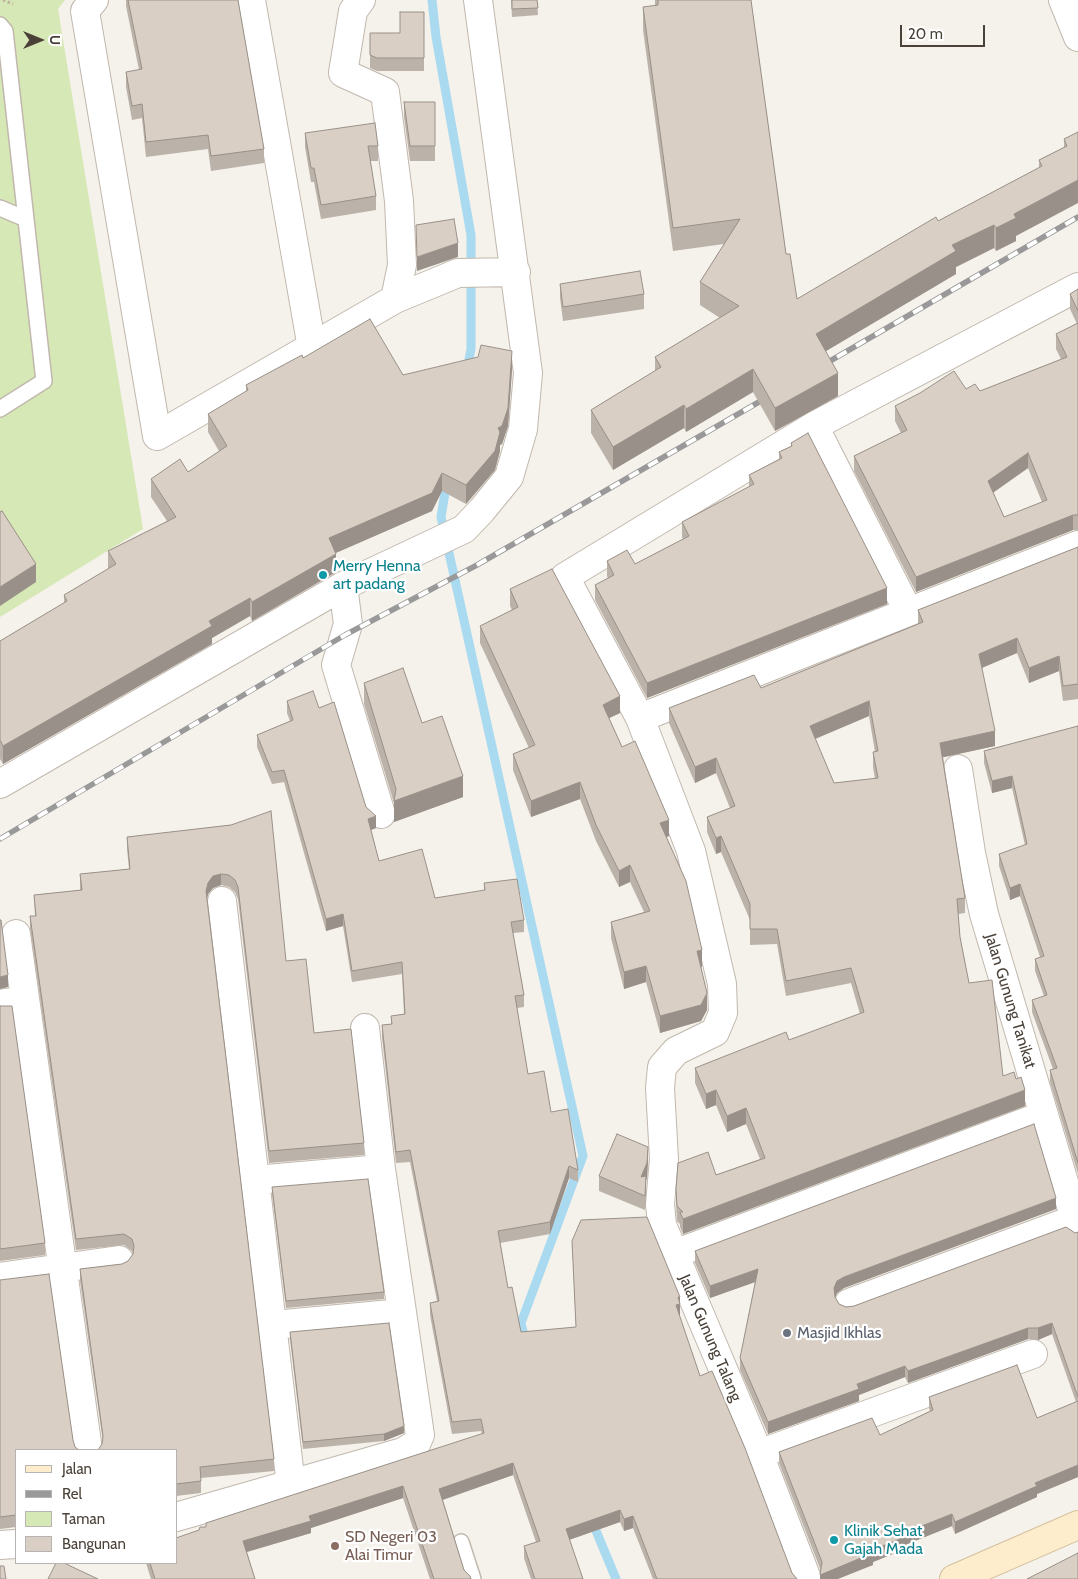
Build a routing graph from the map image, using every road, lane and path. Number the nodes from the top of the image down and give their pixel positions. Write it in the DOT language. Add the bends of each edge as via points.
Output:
graph roads {
  1 [pos="4,0"];
  2 [pos="94,0"];
  3 [pos="251,0"];
  4 [pos="361,0"];
  5 [pos="478,0"];
  6 [pos="1063,0"];
  7 [pos="13,4"];
  8 [pos="0,25"];
  9 [pos="1078,37"];
  10 [pos="0,208"];
  11 [pos="26,219"];
  12 [pos="504,272"];
  13 [pos="1078,287"];
  14 [pos="395,299"];
  15 [pos="312,348"];
  16 [pos="0,409"];
  17 [pos="814,426"];
  18 [pos="1078,545"];
  19 [pos="343,586"];
  20 [pos="908,611"];
  21 [pos="640,718"];
  22 [pos="958,769"];
  23 [pos="0,784"];
  24 [pos="381,814"];
  25 [pos="222,901"];
  26 [pos="16,934"];
  27 [pos="12,1002"];
  28 [pos="365,1028"];
  29 [pos="1044,1115"];
  30 [pos="381,1169"];
  31 [pos="255,1180"];
  32 [pos="1076,1224"];
  33 [pos="674,1254"];
  34 [pos="119,1260"];
  35 [pos="63,1267"];
  36 [pos="0,1277"];
  37 [pos="849,1303"];
  38 [pos="402,1313"];
  39 [pos="274,1325"];
  40 [pos="1033,1354"];
  41 [pos="88,1449"];
  42 [pos="759,1454"];
  43 [pos="291,1485"];
  44 [pos="178,1516"];
  45 [pos="1078,1525"];
  46 [pos="461,1542"];
  47 [pos="15,1544"];
  48 [pos="0,1545"];
  49 [pos="473,1579"];
  50 [pos="807,1579"];
  51 [pos="954,1579"];
  1 -- 7 [label="path"];
  2 -- 15 [label="street" via="85,12 157,436"];
  3 -- 15 [label="street"];
  4 -- 14 [label="street" via="353,11 344,73 385,92 399,201 402,265"];
  5 -- 12 [label="street"];
  6 -- 9 [label="street"];
  8 -- 11 [label="lane" via="5,31"];
  10 -- 11 [label="lane"];
  11 -- 16 [label="lane" via="44,381"];
  12 -- 14 [label="street" via="458,273"];
  12 -- 19 [label="street" via="528,373 523,428 509,477 464,529"];
  13 -- 17 [label="street"];
  14 -- 15 [label="street"];
  17 -- 20 [label="street"];
  17 -- 21 [label="street, Jalan Gunung Talang" via="564,577"];
  18 -- 20 [label="street"];
  19 -- 23 [label="street"];
  19 -- 24 [label="street" via="348,624 336,665"];
  20 -- 21 [label="street"];
  21 -- 33 [label="street, Jalan Gunung Talang" via="692,851 722,984 723,1013 714,1032 676,1051 662,1067 664,1158 660,1204 662,1225"];
  22 -- 29 [label="street, Jalan Gunung Tanikat" via="984,914"];
  25 -- 31 [label="street"];
  26 -- 27 [label="street"];
  27 -- 35 [label="street"];
  28 -- 30 [label="street"];
  29 -- 32 [label="street, Jalan Gunung Tanikat"];
  29 -- 33 [label="street"];
  30 -- 31 [label="street"];
  30 -- 38 [label="street"];
  31 -- 39 [label="street"];
  32 -- 37 [label="street"];
  33 -- 42 [label="street, Jalan Gunung Talang"];
  34 -- 35 [label="street"];
  35 -- 36 [label="street"];
  35 -- 41 [label="street"];
  38 -- 39 [label="street"];
  38 -- 43 [label="street" via="420,1436 416,1444 403,1452"];
  39 -- 43 [label="street"];
  40 -- 42 [label="street"];
  42 -- 50 [label="street, Jalan Gunung Talang"];
  43 -- 44 [label="street"];
  45 -- 51 [label="main road"];
  46 -- 49 [label="lane"];
  47 -- 48 [label="street"];
}
